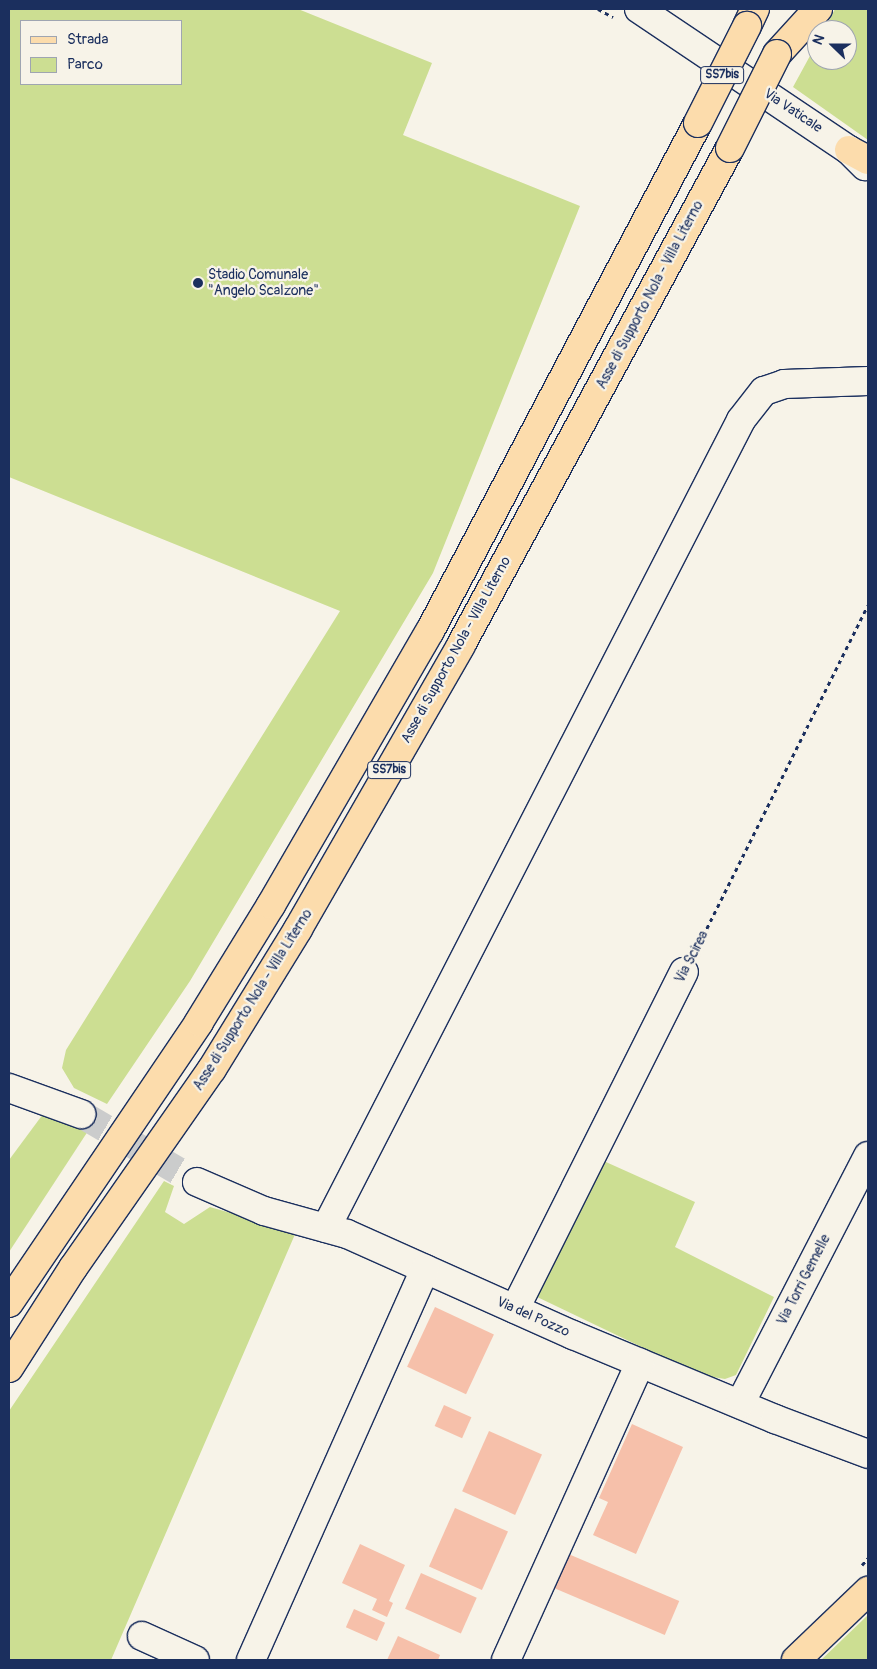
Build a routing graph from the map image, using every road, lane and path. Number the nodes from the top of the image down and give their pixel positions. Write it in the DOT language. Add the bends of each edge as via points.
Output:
graph roads {
  1 [pos="639,9"];
  2 [pos="797,9"];
  3 [pos="818,9"];
  4 [pos="751,15"];
  5 [pos="777,54"];
  6 [pos="859,155"];
  7 [pos="868,168"];
  8 [pos="868,380"];
  9 [pos="868,605"];
  10 [pos="684,972"];
  11 [pos="9,1088"];
  12 [pos="82,1114"];
  13 [pos="868,1156"];
  14 [pos="197,1182"];
  15 [pos="326,1228"];
  16 [pos="425,1269"];
  17 [pos="9,1303"];
  18 [pos="515,1309"];
  19 [pos="640,1363"];
  20 [pos="9,1368"];
  21 [pos="740,1404"];
  22 [pos="868,1454"];
  23 [pos="868,1582"];
  24 [pos="860,1599"];
  25 [pos="142,1636"];
  26 [pos="195,1660"];
  27 [pos="251,1660"];
  28 [pos="506,1660"];
  29 [pos="796,1660"];
  1 -- 6 [label="street, Via Vaticale"];
  2 -- 5 [label="main road, Asse di Supporto Nola - Villa Literno / SS7bis"];
  3 -- 5 [label="main road"];
  4 -- 17 [label="main road, SS7bis, bridge" via="698,124 430,630 272,904 198,1022"];
  5 -- 20 [label="main road, Asse di Supporto Nola - Villa Literno / SS7bis, bridge" via="730,148 460,646 298,929 212,1069 73,1268"];
  6 -- 7 [label="street, Via Vaticale"];
  8 -- 15 [label="street" via="784,384 764,391 741,420"];
  9 -- 10 [label="path, Via Scirea" via="784,780"];
  10 -- 18 [label="street, Via Scirea"];
  11 -- 12 [label="street"];
  13 -- 21 [label="street, Via Torri Gemelle"];
  14 -- 15 [label="street, Via del Pozzo" via="264,1211"];
  15 -- 16 [label="street, Via del Pozzo"];
  16 -- 18 [label="street, Via del Pozzo"];
  16 -- 27 [label="street"];
  18 -- 19 [label="street, Via del Pozzo"];
  19 -- 21 [label="street, Via del Pozzo"];
  19 -- 28 [label="street"];
  21 -- 22 [label="street, Via del Pozzo"];
  23 -- 24 [label="main road"];
  24 -- 29 [label="main road"];
  25 -- 26 [label="street"];
}
